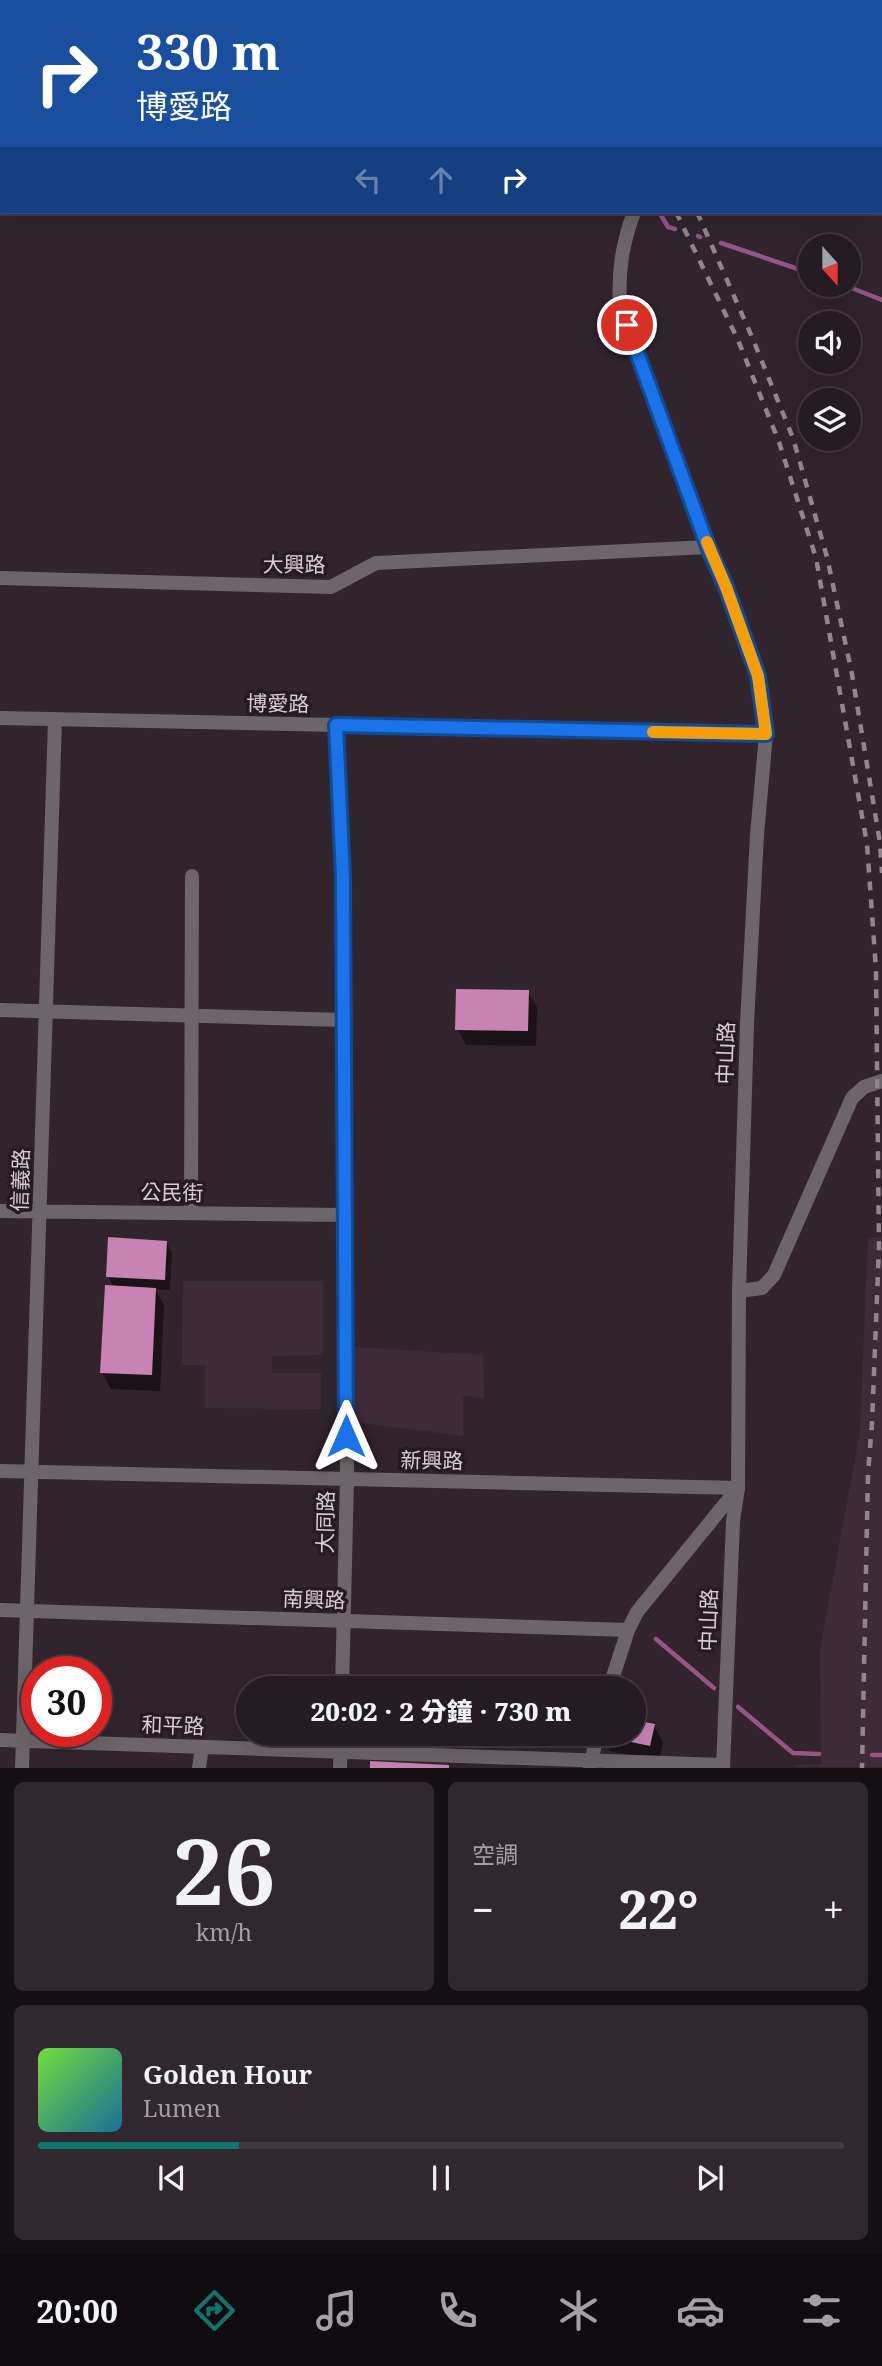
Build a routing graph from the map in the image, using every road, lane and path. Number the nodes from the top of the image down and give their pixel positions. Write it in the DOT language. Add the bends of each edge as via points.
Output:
graph roads {
  1 [pos="633,214"];
  2 [pos="708,547"];
  3 [pos="0,578"];
  4 [pos="0,718"];
  5 [pos="55,719"];
  6 [pos="336,725"];
  7 [pos="766,734"];
  8 [pos="192,877"];
  9 [pos="0,1010"];
  10 [pos="46,1012"];
  11 [pos="192,1015"];
  12 [pos="343,1020"];
  13 [pos="882,1081"];
  14 [pos="0,1211"];
  15 [pos="40,1211"];
  16 [pos="191,1213"];
  17 [pos="344,1215"];
  18 [pos="739,1291"];
  19 [pos="0,1471"];
  20 [pos="32,1472"];
  21 [pos="347,1479"];
  22 [pos="738,1488"];
  23 [pos="0,1610"];
  24 [pos="27,1611"];
  25 [pos="345,1621"];
  26 [pos="628,1630"];
  27 [pos="26,1656"];
  28 [pos="343,1676"];
  29 [pos="613,1676"];
  30 [pos="0,1740"];
  31 [pos="21,1741"];
  32 [pos="112,1744"];
  33 [pos="340,1746"];
  34 [pos="595,1746"];
  35 [pos="23,1747"];
  36 [pos="202,1747"];
  37 [pos="340,1752"];
  38 [pos="591,1764"];
  39 [pos="723,1766"];
  40 [pos="22,1768"];
  41 [pos="199,1768"];
  42 [pos="340,1768"];
  1 -- 2 [label="street, 中山路" via="618,274 621,306"];
  2 -- 3 [label="street, 大興路" via="376,563 331,587"];
  2 -- 7 [label="street, 中山路" via="758,676"];
  4 -- 5 [label="street, 博愛路"];
  5 -- 6 [label="street, 博愛路"];
  5 -- 10 [label="street, 信義路"];
  6 -- 7 [label="street, 博愛路"];
  6 -- 12 [label="street, 大同路"];
  7 -- 18 [label="street, 中山路" via="747,1024"];
  8 -- 11 [label="street"];
  9 -- 10 [label="street"];
  10 -- 11 [label="street"];
  10 -- 15 [label="street, 信義路"];
  11 -- 12 [label="street"];
  11 -- 16 [label="street"];
  12 -- 17 [label="street, 大同路"];
  13 -- 18 [label="street" via="864,1087 852,1098 774,1275 762,1288"];
  14 -- 15 [label="street, 公民街"];
  15 -- 16 [label="street, 公民街"];
  15 -- 20 [label="street, 信義路"];
  16 -- 17 [label="street, 公民街"];
  17 -- 21 [label="street, 大同路"];
  18 -- 22 [label="street, 中山路"];
  19 -- 20 [label="street, 新興路"];
  20 -- 21 [label="street, 新興路"];
  20 -- 24 [label="street, 信義路"];
  21 -- 22 [label="street, 新興路"];
  21 -- 25 [label="street, 大同路"];
  22 -- 26 [label="street" via="637,1612"];
  22 -- 39 [label="street, 中山路"];
  23 -- 24 [label="street, 南興路"];
  24 -- 25 [label="street, 南興路"];
  24 -- 27 [label="street, 信義路"];
  25 -- 26 [label="street, 南興路"];
  25 -- 28 [label="street, 大同路"];
  26 -- 29 [label="street"];
  30 -- 31 [label="street, 和平路"];
  32 -- 36 [label="street, 和平路"];
  33 -- 37 [label="street"];
  34 -- 38 [label="street"];
  35 -- 40 [label="street, 信義路"];
  36 -- 37 [label="street, 和平路"];
  36 -- 41 [label="street"];
  37 -- 38 [label="street, 和平路"];
  37 -- 42 [label="street"];
  38 -- 39 [label="street, 和平路"];
}
